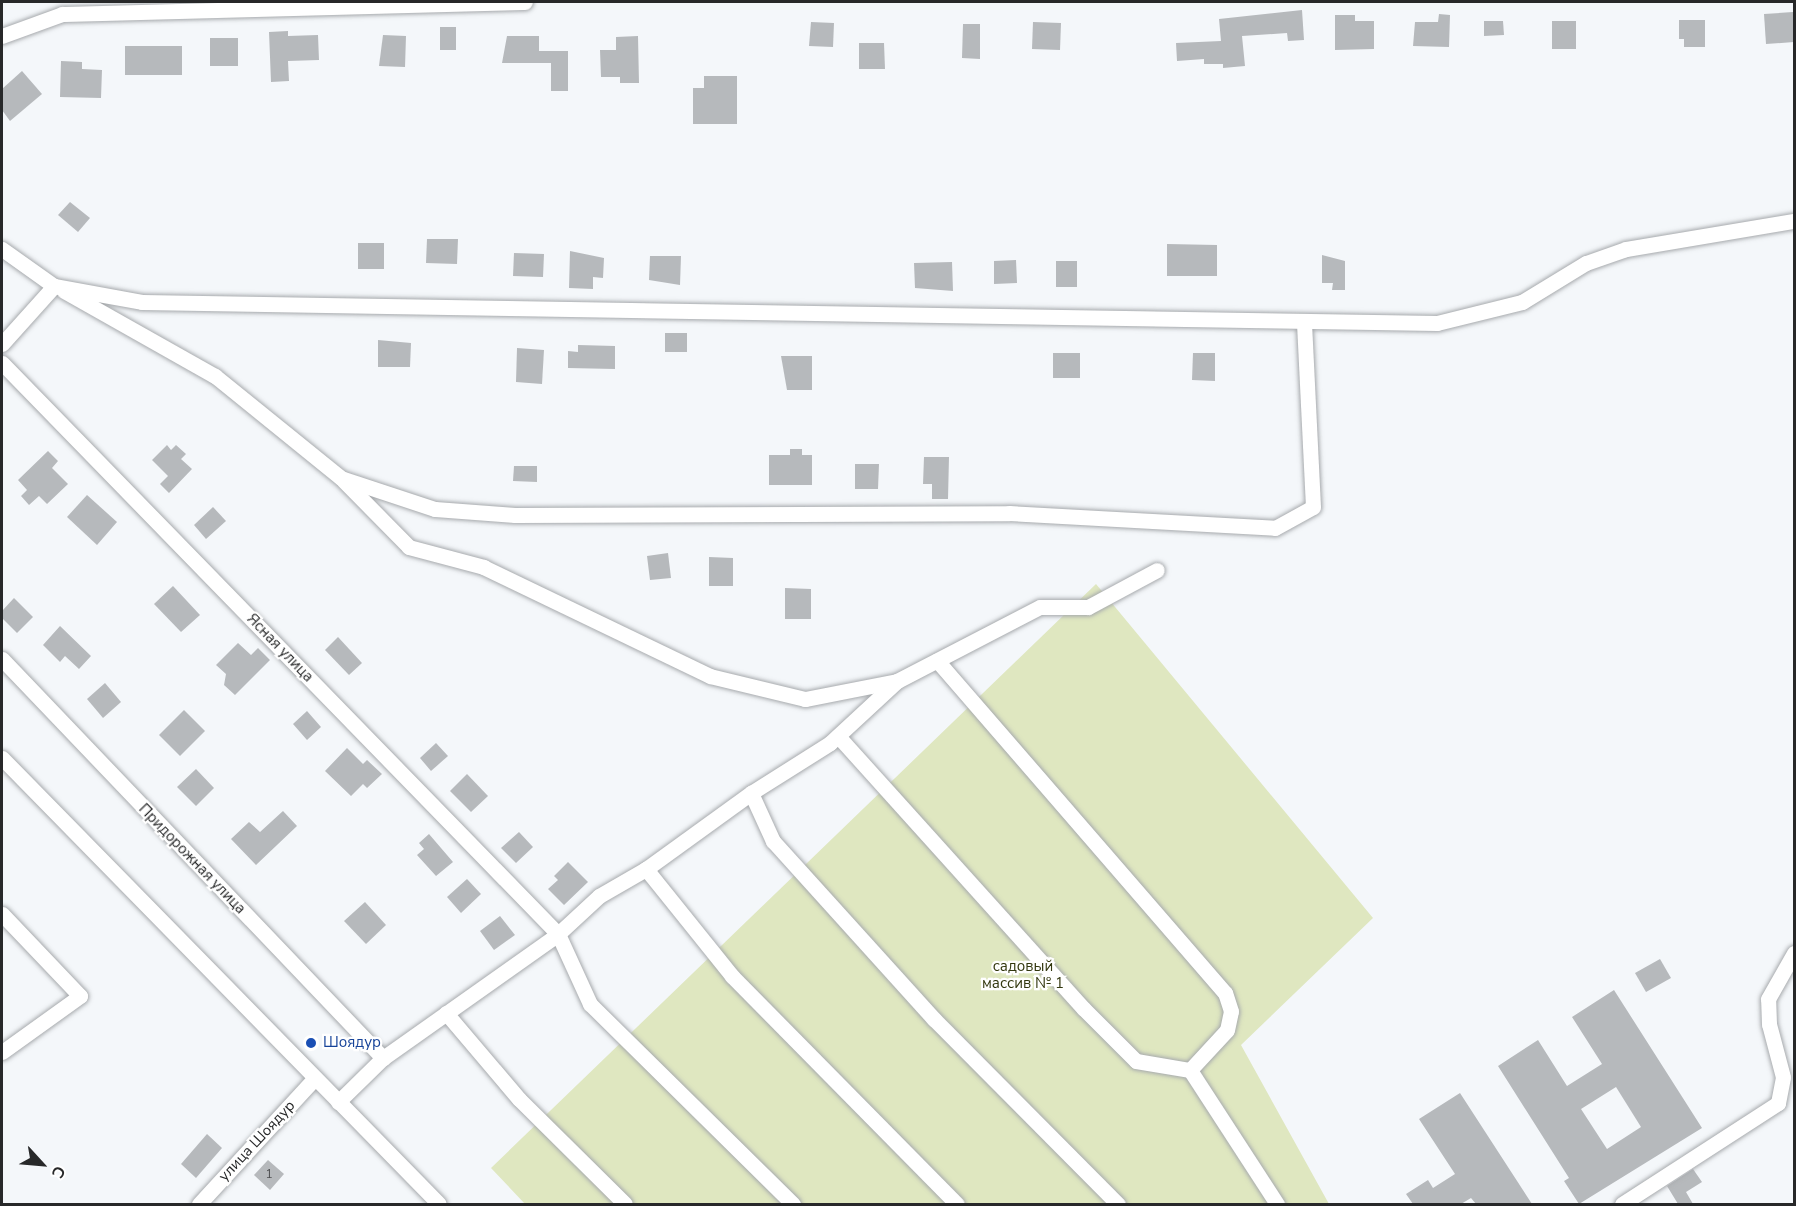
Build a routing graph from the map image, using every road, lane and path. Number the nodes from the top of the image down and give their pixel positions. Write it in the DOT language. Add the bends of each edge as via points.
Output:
graph roads {
  1 [pos="525,2"];
  2 [pos="2,36"];
  3 [pos="1794,221"];
  4 [pos="2,249"];
  5 [pos="54,286"];
  6 [pos="1304,321"];
  7 [pos="2,344"];
  8 [pos="2,363"];
  9 [pos="341,478"];
  10 [pos="1157,570"];
  11 [pos="2,659"];
  12 [pos="937,660"];
  13 [pos="897,681"];
  14 [pos="838,736"];
  15 [pos="2,758"];
  16 [pos="752,793"];
  17 [pos="646,869"];
  18 [pos="2,914"];
  19 [pos="558,934"];
  20 [pos="1794,953"];
  21 [pos="446,1013"];
  22 [pos="2,1052"];
  23 [pos="383,1058"];
  24 [pos="1190,1070"];
  25 [pos="315,1078"];
  26 [pos="338,1102"];
  27 [pos="199,1204"];
  28 [pos="439,1204"];
  29 [pos="625,1204"];
  30 [pos="793,1204"];
  31 [pos="957,1204"];
  32 [pos="1118,1204"];
  33 [pos="1277,1204"];
  34 [pos="1622,1204"];
  1 -- 2 [label="street" via="62,14"];
  3 -- 6 [label="street" via="1626,249 1586,263 1522,302 1437,323"];
  4 -- 5 [label="street"];
  5 -- 6 [label="street" via="142,302"];
  5 -- 7 [label="street"];
  5 -- 9 [label="street" via="215,376"];
  6 -- 9 [label="street" via="1313,507 1275,528 1009,513 515,514 435,509"];
  8 -- 19 [label="street, Ясная улица"];
  9 -- 13 [label="street" via="409,547 484,567 710,676 805,699"];
  10 -- 12 [label="street" via="1088,607 1041,608"];
  11 -- 23 [label="street, Придорожная улица"];
  12 -- 13 [label="street"];
  12 -- 24 [label="street" via="1225,993 1231,1011 1227,1030"];
  13 -- 14 [label="street"];
  14 -- 16 [label="street"];
  14 -- 24 [label="street" via="1083,1008 1136,1061"];
  15 -- 25 [label="street"];
  16 -- 17 [label="street"];
  16 -- 32 [label="street" via="773,841 933,1019"];
  17 -- 19 [label="street" via="599,896"];
  17 -- 31 [label="street" via="732,976"];
  18 -- 22 [label="street" via="80,996"];
  19 -- 21 [label="street"];
  19 -- 30 [label="street, Ясная улица" via="590,1004"];
  20 -- 34 [label="street" via="1768,999 1769,1024 1783,1077 1778,1103"];
  21 -- 23 [label="street"];
  21 -- 29 [label="street" via="519,1099"];
  23 -- 26 [label="street"];
  24 -- 33 [label="street"];
  25 -- 26 [label="street"];
  25 -- 27 [label="street, улица Шоядур"];
  26 -- 28 [label="street"];
}
